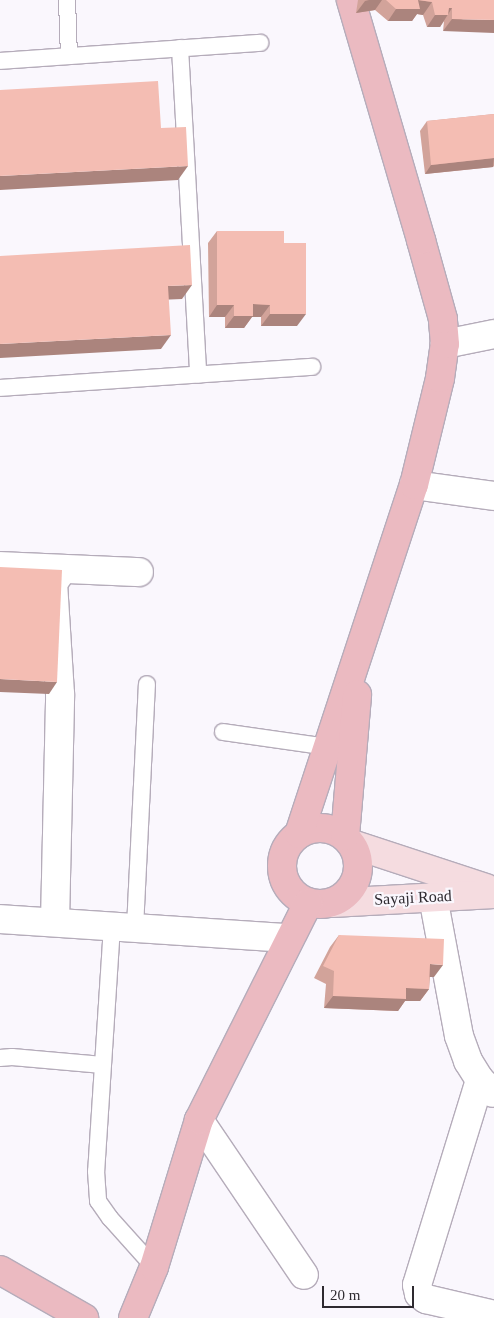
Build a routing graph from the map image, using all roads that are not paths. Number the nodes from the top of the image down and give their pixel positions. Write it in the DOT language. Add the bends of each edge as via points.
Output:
graph roads {
  1 [pos="66,0"];
  2 [pos="351,0"];
  3 [pos="260,43"];
  4 [pos="180,48"];
  5 [pos="69,56"];
  6 [pos="0,61"];
  7 [pos="494,334"];
  8 [pos="445,344"];
  9 [pos="312,367"];
  10 [pos="198,375"];
  11 [pos="0,388"];
  12 [pos="414,485"];
  13 [pos="494,496"];
  14 [pos="0,566"];
  15 [pos="63,569"];
  16 [pos="139,572"];
  17 [pos="360,651"];
  18 [pos="147,684"];
  19 [pos="224,732"];
  20 [pos="328,747"];
  21 [pos="299,834"];
  22 [pos="348,840"];
  23 [pos="494,893"];
  24 [pos="433,897"];
  25 [pos="320,903"];
  26 [pos="0,919"];
  27 [pos="55,922"];
  28 [pos="124,927"];
  29 [pos="289,938"];
  30 [pos="0,1058"];
  31 [pos="103,1065"];
  32 [pos="487,1087"];
  33 [pos="199,1120"];
  34 [pos="154,1267"];
  35 [pos="0,1270"];
  36 [pos="304,1275"];
  37 [pos="494,1315"];
  38 [pos="84,1318"];
  39 [pos="133,1318"];
  1 -- 5 [label="lane"];
  2 -- 8 [label="main road" via="443,320"];
  3 -- 4 [label="lane"];
  4 -- 5 [label="lane"];
  4 -- 10 [label="lane"];
  5 -- 6 [label="lane"];
  7 -- 8 [label="street"];
  8 -- 12 [label="main road"];
  9 -- 10 [label="lane"];
  10 -- 11 [label="lane"];
  12 -- 13 [label="street"];
  12 -- 17 [label="main road"];
  14 -- 15 [label="street"];
  15 -- 16 [label="street"];
  15 -- 27 [label="street" via="54,582 60,694"];
  17 -- 20 [label="main road"];
  17 -- 22 [label="main road"];
  18 -- 28 [label="lane"];
  19 -- 20 [label="lane"];
  20 -- 21 [label="main road"];
  21 -- 22 [label="main road" via="314,828 330,829"];
  21 -- 25 [label="main road" via="285,850 282,871 291,891"];
  22 -- 23 [label="main road"];
  22 -- 25 [label="main road" via="359,867 352,889"];
  23 -- 24 [label="main road, Sayaji Road"];
  24 -- 25 [label="main road, Sayaji Road"];
  24 -- 32 [label="street" via="459,1036 468,1061"];
  25 -- 29 [label="main road"];
  26 -- 27 [label="street"];
  27 -- 28 [label="street"];
  28 -- 29 [label="street"];
  28 -- 31 [label="lane"];
  29 -- 33 [label="main road"];
  30 -- 31 [label="lane"];
  31 -- 34 [label="lane" via="96,1171 98,1201"];
  32 -- 37 [label="street" via="418,1285 419,1294 426,1299"];
  33 -- 34 [label="main road"];
  33 -- 36 [label="street"];
  34 -- 39 [label="main road"];
  35 -- 38 [label="main road"];
}
